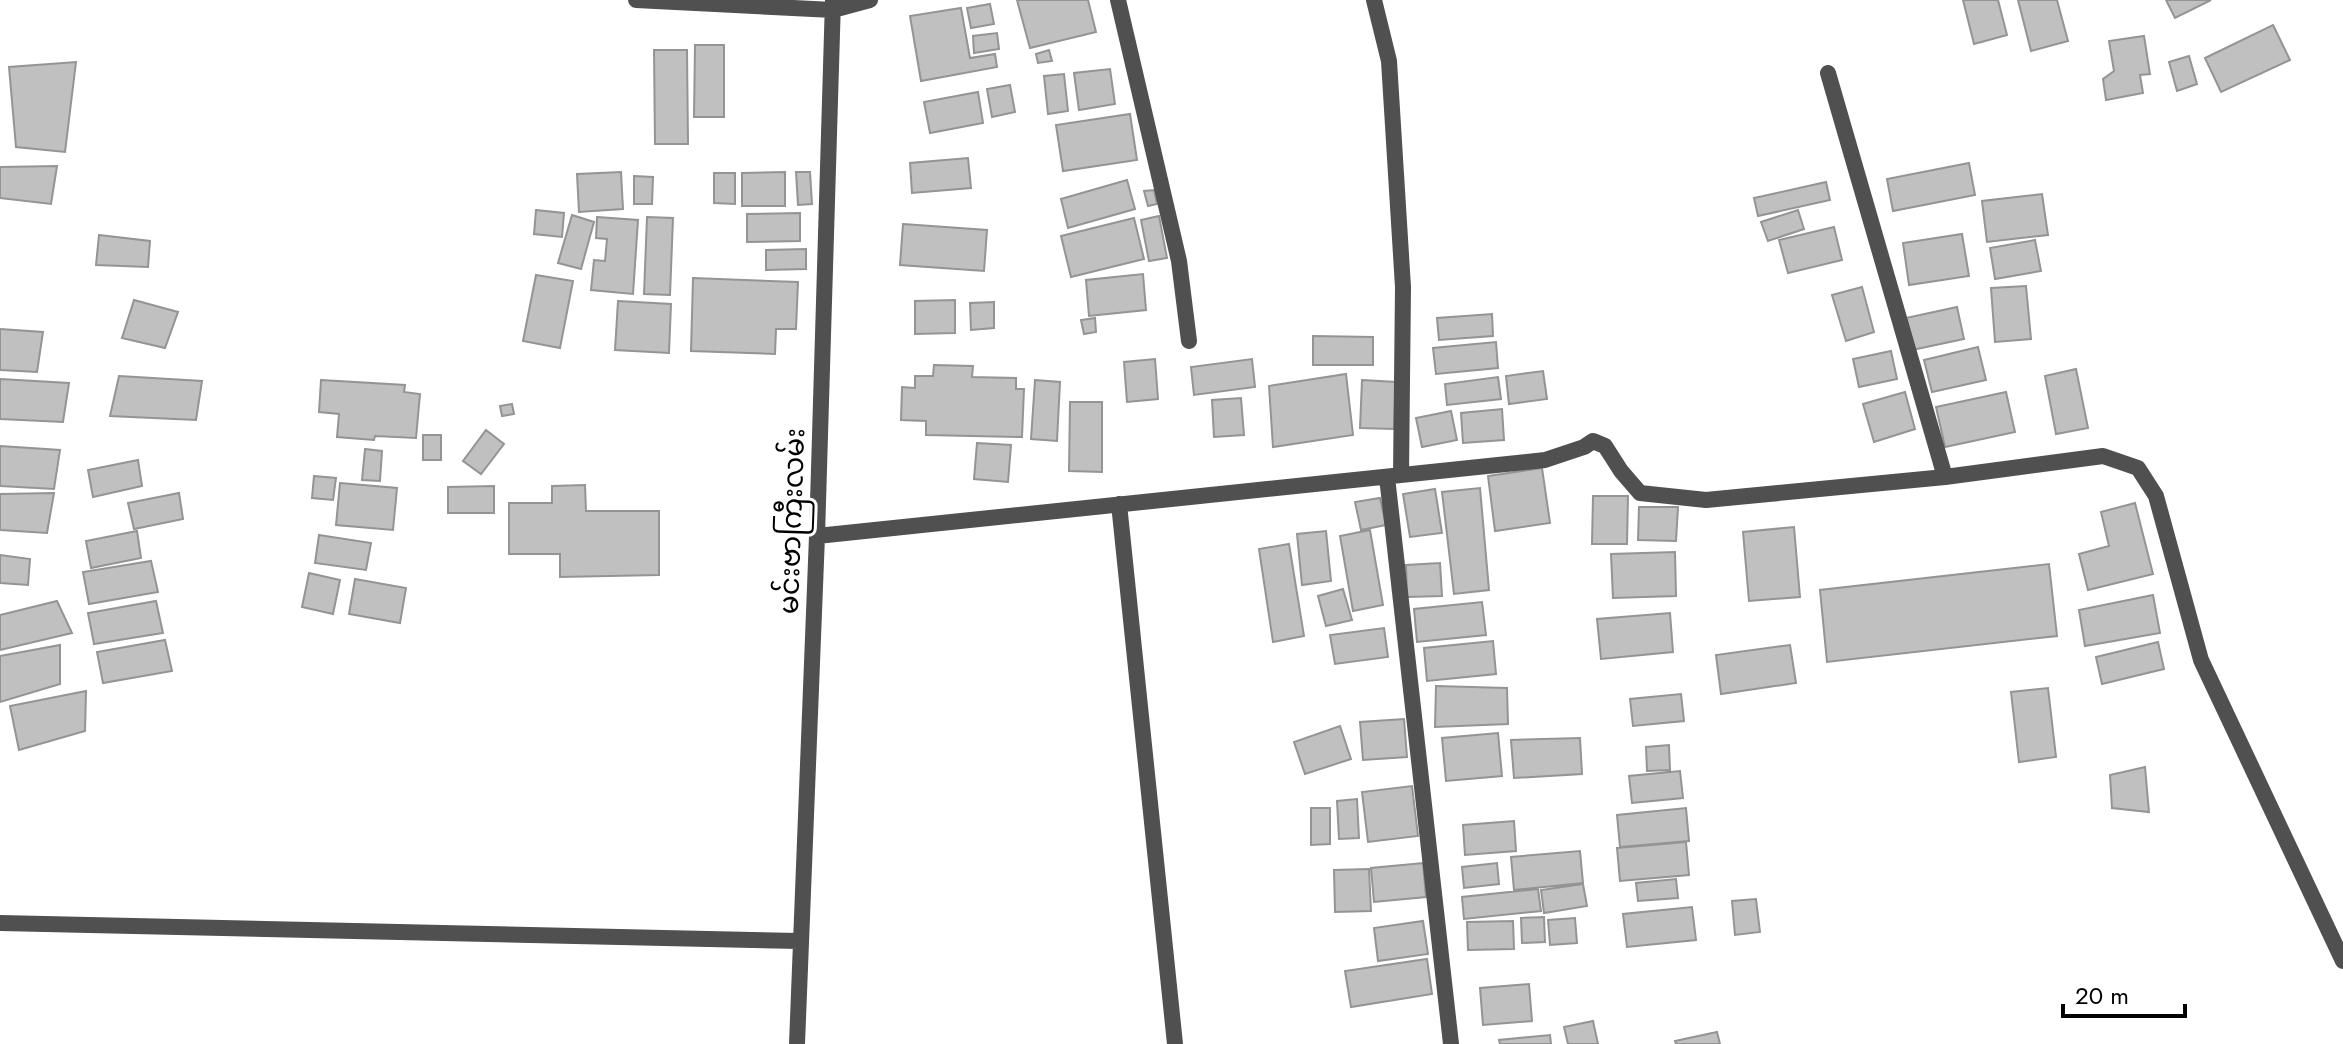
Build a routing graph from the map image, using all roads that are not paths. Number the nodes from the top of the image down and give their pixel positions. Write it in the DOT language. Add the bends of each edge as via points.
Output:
graph roads {
  1 [pos="636,0"];
  2 [pos="870,0"];
  3 [pos="1118,0"];
  4 [pos="1374,0"];
  5 [pos="833,5"];
  6 [pos="1828,73"];
  7 [pos="1189,341"];
  8 [pos="1394,476"];
  9 [pos="1945,477"];
  10 [pos="1119,504"];
  11 [pos="817,536"];
  12 [pos="0,923"];
  13 [pos="799,941"];
  14 [pos="2343,961"];
  15 [pos="797,1044"];
  16 [pos="1175,1044"];
  17 [pos="1451,1044"];
  1 -- 5 [label="street"];
  2 -- 5 [label="street"];
  3 -- 7 [label="street" via="1179,261"];
  4 -- 8 [label="street" via="1389,61 1403,287"];
  5 -- 11 [label="street, မင်းဗာကြီးလမ်း"];
  6 -- 9 [label="street"];
  8 -- 9 [label="street" via="1545,460 1593,441 1605,446 1640,493 1706,500"];
  8 -- 10 [label="street"];
  8 -- 17 [label="street"];
  9 -- 14 [label="street" via="2103,456 2138,468 2156,496 2201,660"];
  10 -- 11 [label="street"];
  10 -- 16 [label="street"];
  11 -- 13 [label="street, မင်းဗာကြီးလမ်း"];
  12 -- 13 [label="street"];
  13 -- 15 [label="street, မင်းဗာကြီးလမ်း"];
}
